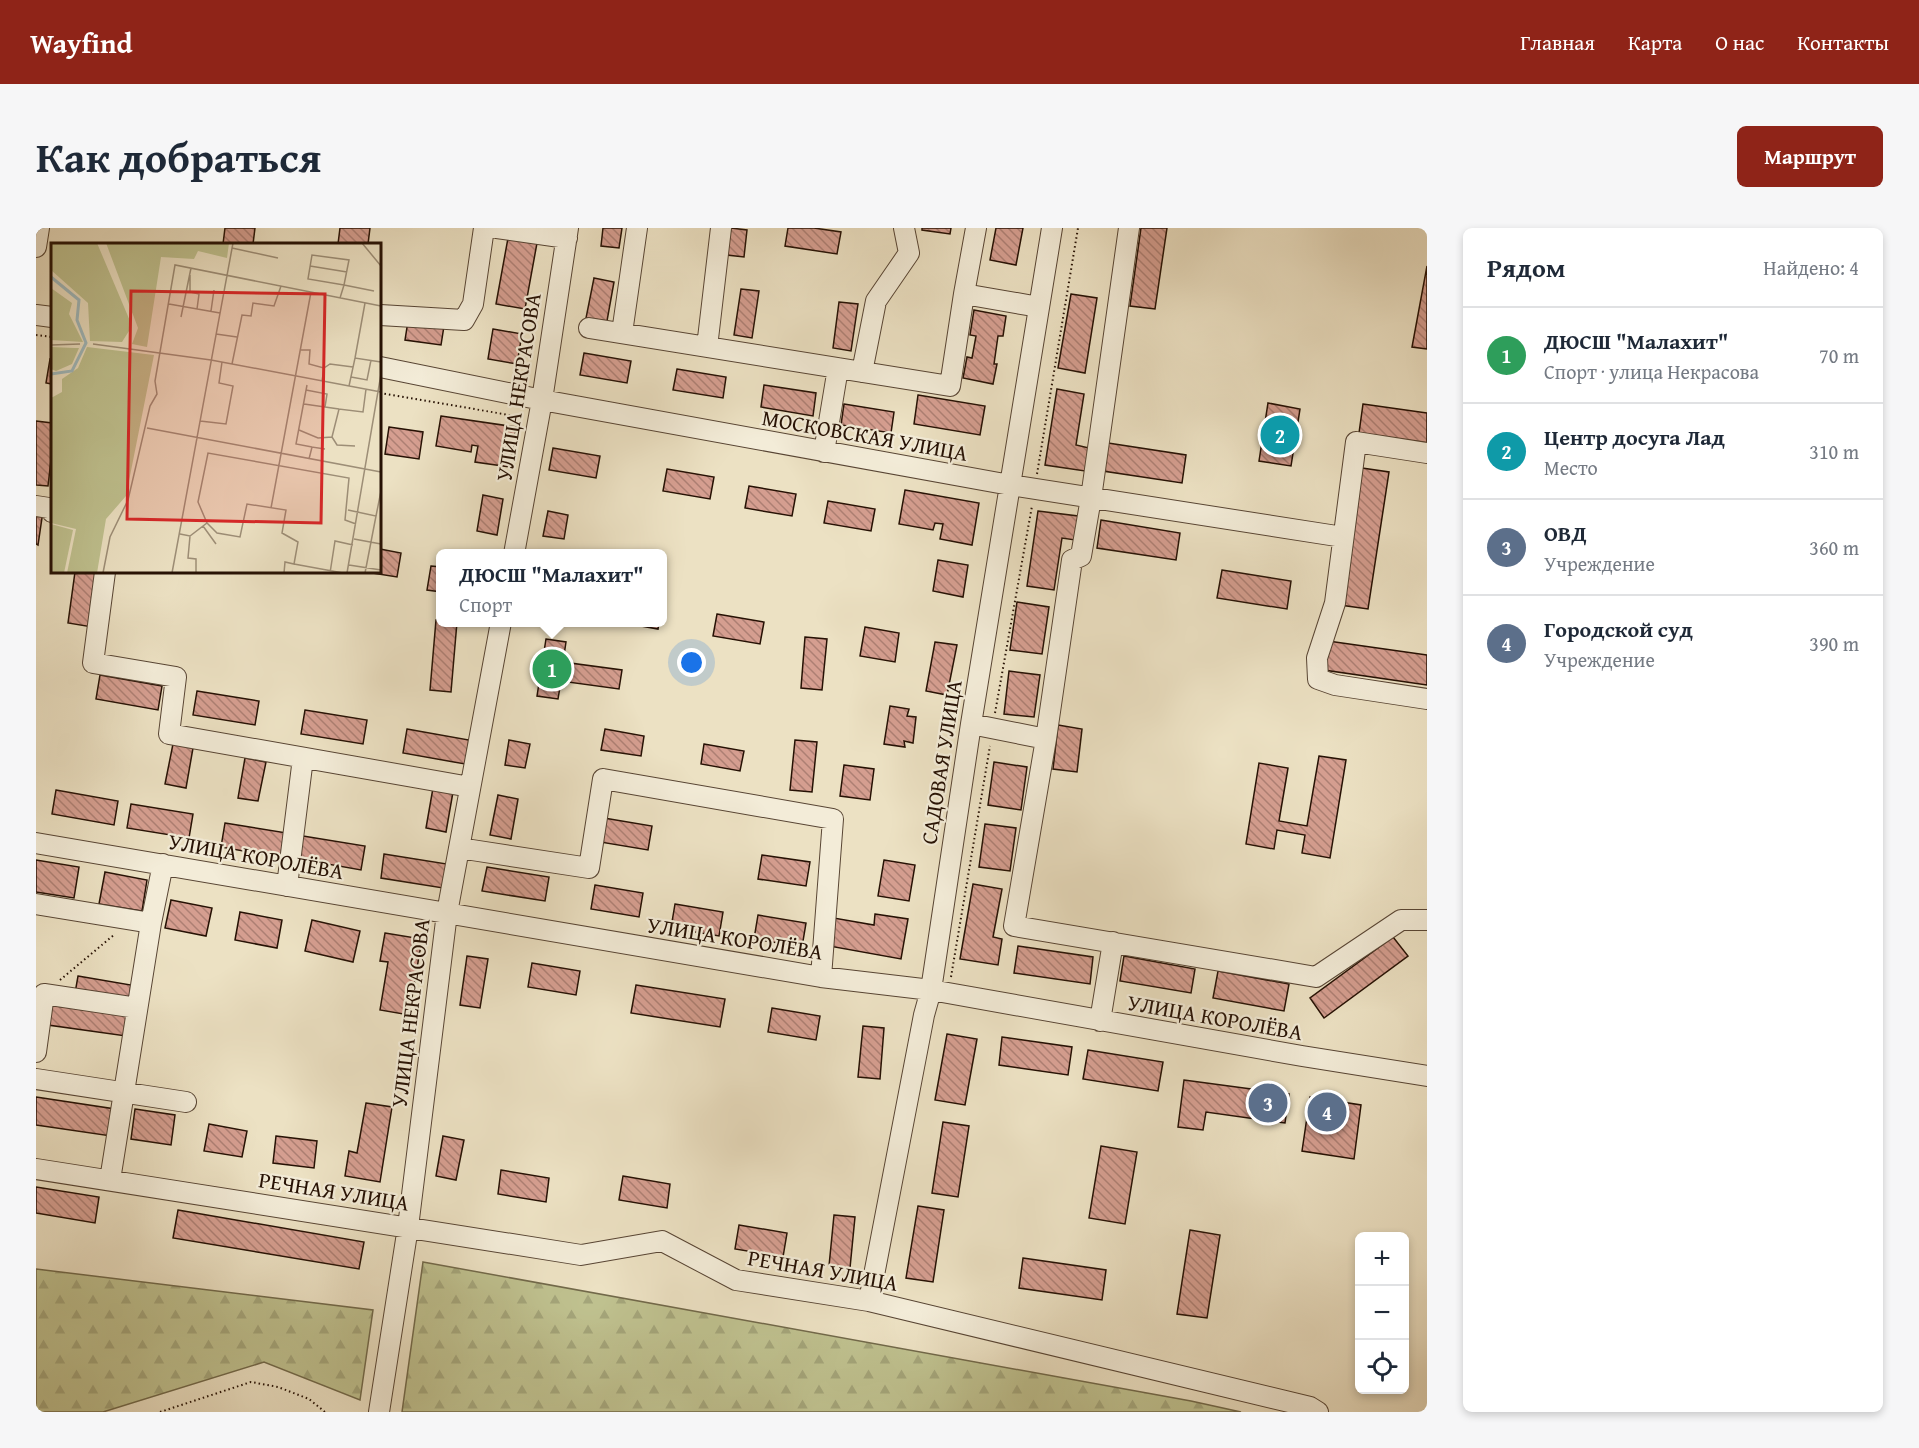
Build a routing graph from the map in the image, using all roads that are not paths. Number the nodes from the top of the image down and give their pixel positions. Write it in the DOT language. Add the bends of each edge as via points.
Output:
graph roads {
  1 [pos="39,228"];
  2 [pos="484,228"];
  3 [pos="497,228"];
  4 [pos="637,228"];
  5 [pos="721,228"];
  6 [pos="903,228"];
  7 [pos="976,228"];
  8 [pos="1052,228"];
  9 [pos="1129,228"];
  10 [pos="567,233"];
  11 [pos="36,247"];
  12 [pos="964,294"];
  13 [pos="1039,307"];
  14 [pos="36,315"];
  15 [pos="381,315"];
  16 [pos="51,317"];
  17 [pos="589,328"];
  18 [pos="622,333"];
  19 [pos="707,347"];
  20 [pos="381,367"];
  21 [pos="838,368"];
  22 [pos="862,372"];
  23 [pos="542,400"];
  24 [pos="824,452"];
  25 [pos="1427,453"];
  26 [pos="1010,485"];
  27 [pos="1091,498"];
  28 [pos="36,506"];
  29 [pos="51,510"];
  30 [pos="1343,537"];
  31 [pos="515,549"];
  32 [pos="105,573"];
  33 [pos="500,627"];
  34 [pos="1427,699"];
  35 [pos="971,724"];
  36 [pos="1047,739"];
  37 [pos="303,758"];
  38 [pos="470,787"];
  39 [pos="36,843"];
  40 [pos="459,848"];
  41 [pos="162,864"];
  42 [pos="287,886"];
  43 [pos="36,904"];
  44 [pos="447,914"];
  45 [pos="1427,920"];
  46 [pos="141,922"];
  47 [pos="1113,942"];
  48 [pos="821,977"];
  49 [pos="931,990"];
  50 [pos="137,1008"];
  51 [pos="1100,1021"];
  52 [pos="36,1052"];
  53 [pos="1427,1076"];
  54 [pos="36,1079"];
  55 [pos="124,1092"];
  56 [pos="186,1102"];
  57 [pos="36,1169"];
  58 [pos="110,1180"];
  59 [pos="408,1227"];
  60 [pos="869,1301"];
  61 [pos="379,1412"];
  62 [pos="1318,1412"];
  1 -- 11 [label="street"];
  2 -- 15 [label="street" via="473,304 464,320"];
  3 -- 10 [label="street"];
  4 -- 18 [label="street"];
  5 -- 19 [label="street"];
  6 -- 22 [label="street" via="909,253 876,301"];
  7 -- 12 [label="street"];
  8 -- 13 [label="street, САДОВАЯ УЛИЦА"];
  9 -- 27 [label="street"];
  10 -- 23 [label="street, УЛИЦА НЕКРАСОВА"];
  12 -- 13 [label="street"];
  12 -- 22 [label="street" via="951,386"];
  13 -- 26 [label="street, САДОВАЯ УЛИЦА"];
  14 -- 16 [label="street"];
  17 -- 18 [label="street"];
  18 -- 19 [label="street"];
  19 -- 21 [label="street"];
  20 -- 23 [label="street, МОСКОВСКАЯ УЛИЦА"];
  21 -- 22 [label="street"];
  21 -- 24 [label="street"];
  23 -- 24 [label="street, МОСКОВСКАЯ УЛИЦА"];
  23 -- 31 [label="street, УЛИЦА НЕКРАСОВА"];
  24 -- 26 [label="street, МОСКОВСКАЯ УЛИЦА"];
  25 -- 30 [label="street" via="1356,442"];
  26 -- 27 [label="street, МОСКОВСКАЯ УЛИЦА"];
  26 -- 35 [label="street, САДОВАЯ УЛИЦА"];
  27 -- 30 [label="street, МОСКОВСКАЯ УЛИЦА"];
  27 -- 36 [label="street" via="1081,556 1072,560"];
  28 -- 29 [label="street"];
  30 -- 34 [label="street" via="1335,603 1317,658 1318,679"];
  32 -- 37 [label="street" via="93,663 176,677 169,734"];
  33 -- 38 [label="street, УЛИЦА НЕКРАСОВА"];
  35 -- 36 [label="street"];
  35 -- 49 [label="street, САДОВАЯ УЛИЦА"];
  36 -- 47 [label="street" via="1014,926"];
  37 -- 38 [label="street"];
  37 -- 42 [label="street"];
  38 -- 40 [label="street, УЛИЦА НЕКРАСОВА"];
  39 -- 41 [label="street, УЛИЦА КОРОЛЁВА"];
  40 -- 44 [label="street, УЛИЦА НЕКРАСОВА"];
  40 -- 48 [label="street" via="588,868 603,779 833,819"];
  41 -- 42 [label="street, УЛИЦА КОРОЛЁВА"];
  41 -- 46 [label="street"];
  42 -- 44 [label="street, УЛИЦА КОРОЛЁВА"];
  43 -- 46 [label="street"];
  44 -- 48 [label="street, УЛИЦА КОРОЛЁВА"];
  44 -- 59 [label="street, УЛИЦА НЕКРАСОВА"];
  45 -- 47 [label="street" via="1401,920 1316,977"];
  46 -- 50 [label="street"];
  47 -- 51 [label="street"];
  48 -- 49 [label="street, УЛИЦА КОРОЛЁВА"];
  49 -- 51 [label="street, УЛИЦА КОРОЛЁВА"];
  49 -- 60 [label="street, САДОВАЯ УЛИЦА"];
  50 -- 52 [label="street" via="44,994"];
  50 -- 55 [label="street"];
  51 -- 53 [label="street, УЛИЦА КОРОЛЁВА"];
  54 -- 55 [label="street"];
  55 -- 56 [label="street"];
  55 -- 58 [label="street"];
  57 -- 58 [label="street, РЕЧНАЯ УЛИЦА"];
  58 -- 59 [label="street, РЕЧНАЯ УЛИЦА"];
  59 -- 60 [label="street, РЕЧНАЯ УЛИЦА" via="581,1255 662,1240 736,1280"];
  59 -- 61 [label="street, УЛИЦА НЕКРАСОВА"];
  60 -- 62 [label="street, РЕЧНАЯ УЛИЦА"];
}
